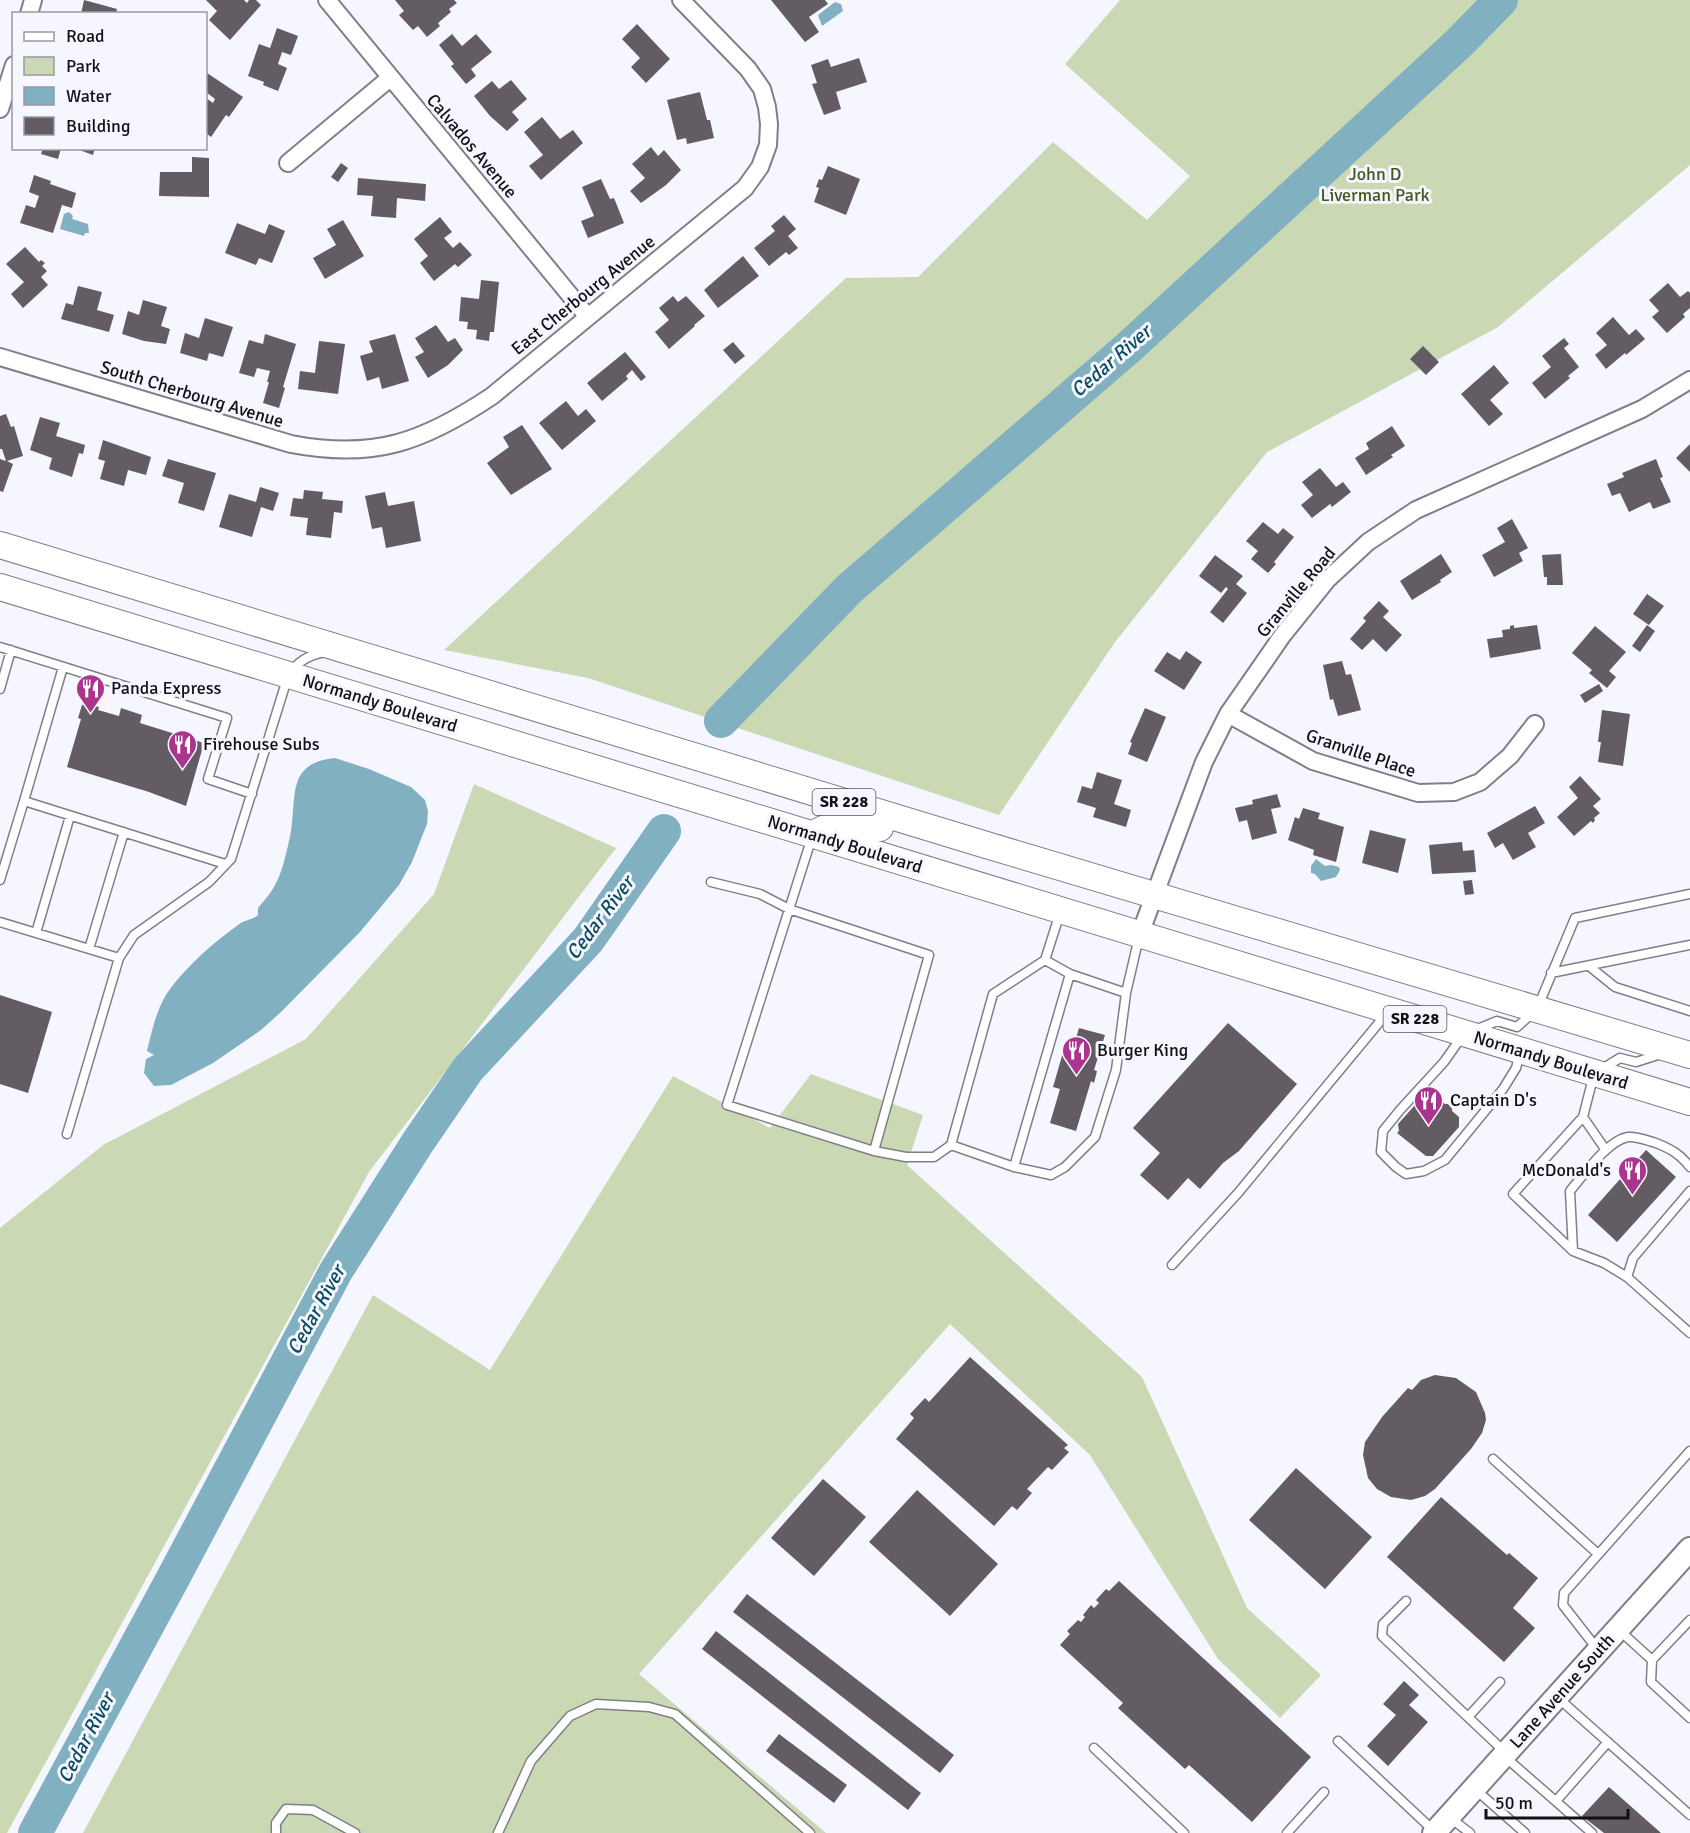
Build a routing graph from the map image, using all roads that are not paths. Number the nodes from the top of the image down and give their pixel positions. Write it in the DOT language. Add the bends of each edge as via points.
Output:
graph roads {
  1 [pos="327,0"];
  2 [pos="681,0"];
  3 [pos="12,71"];
  4 [pos="390,78"];
  5 [pos="0,109"];
  6 [pos="288,163"];
  7 [pos="588,317"];
  8 [pos="0,357"];
  9 [pos="1690,380"];
  10 [pos="375,448"];
  11 [pos="0,545"];
  12 [pos="0,587"];
  13 [pos="0,647"];
  14 [pos="338,649"];
  15 [pos="12,650"];
  16 [pos="63,667"];
  17 [pos="288,676"];
  18 [pos="0,689"];
  19 [pos="1228,714"];
  20 [pos="1535,724"];
  21 [pos="252,794"];
  22 [pos="24,801"];
  23 [pos="70,816"];
  24 [pos="124,832"];
  25 [pos="813,834"];
  26 [pos="983,844"];
  27 [pos="225,864"];
  28 [pos="0,880"];
  29 [pos="711,882"];
  30 [pos="1690,894"];
  31 [pos="1154,896"];
  32 [pos="789,909"];
  33 [pos="1062,910"];
  34 [pos="0,922"];
  35 [pos="36,933"];
  36 [pos="1140,934"];
  37 [pos="1690,945"];
  38 [pos="89,949"];
  39 [pos="119,958"];
  40 [pos="1045,960"];
  41 [pos="1589,966"];
  42 [pos="1551,973"];
  43 [pos="1070,974"];
  44 [pos="1126,993"];
  45 [pos="1537,1009"];
  46 [pos="1389,1011"];
  47 [pos="1690,1011"];
  48 [pos="1464,1034"];
  49 [pos="1521,1051"];
  50 [pos="1682,1052"];
  51 [pos="1594,1074"];
  52 [pos="1690,1102"];
  53 [pos="1583,1117"];
  54 [pos="67,1134"];
  55 [pos="951,1145"];
  56 [pos="1605,1149"];
  57 [pos="874,1151"];
  58 [pos="1014,1167"];
  59 [pos="1690,1167"];
  60 [pos="1690,1191"];
  61 [pos="1573,1251"];
  62 [pos="1172,1265"];
  63 [pos="1627,1277"];
  64 [pos="1690,1334"];
  65 [pos="1690,1450"];
  66 [pos="1493,1460"];
  67 [pos="1690,1549"];
  68 [pos="1598,1554"];
  69 [pos="1406,1601"];
  70 [pos="1690,1620"];
  71 [pos="1618,1629"];
  72 [pos="1599,1651"];
  73 [pos="1652,1660"];
  74 [pos="1500,1682"];
  75 [pos="1557,1697"];
  76 [pos="1468,1717"];
  77 [pos="1690,1718"];
  78 [pos="1338,1741"];
  79 [pos="1608,1742"];
  80 [pos="1094,1748"];
  81 [pos="1505,1755"];
  82 [pos="1474,1789"];
  83 [pos="1324,1792"];
  84 [pos="1556,1802"];
  85 [pos="1690,1815"];
  86 [pos="1439,1827"];
  87 [pos="352,1832"];
  88 [pos="276,1833"];
  89 [pos="498,1833"];
  90 [pos="810,1833"];
  91 [pos="1184,1833"];
  92 [pos="1287,1833"];
  93 [pos="1470,1833"];
  94 [pos="1525,1833"];
  95 [pos="1592,1833"];
  1 -- 4 [label="street, Calvados Avenue"];
  2 -- 7 [label="street, East Cherbourg Avenue" via="748,69 762,89 769,124 768,145 760,167 745,188"];
  3 -- 5 [label="street"];
  4 -- 6 [label="street"];
  4 -- 7 [label="street, Calvados Avenue"];
  7 -- 10 [label="street, East Cherbourg Avenue" via="462,416 431,432"];
  8 -- 10 [label="street, South Cherbourg Avenue" via="291,444 347,451"];
  9 -- 19 [label="street, Granville Road" via="1642,409 1416,510 1368,542 1327,580"];
  11 -- 14 [label="main road, SR 228"];
  12 -- 17 [label="main road, Normandy Boulevard / SR 228"];
  13 -- 15 [label="lane"];
  14 -- 17 [label="lane" via="308,657"];
  14 -- 26 [label="main road, SR 228"];
  15 -- 16 [label="lane"];
  15 -- 18 [label="lane"];
  16 -- 21 [label="lane" via="227,718 208,779"];
  16 -- 22 [label="lane"];
  17 -- 21 [label="lane"];
  17 -- 25 [label="main road, Normandy Boulevard / SR 228"];
  19 -- 20 [label="street, Granville Place" via="1313,760 1418,793 1454,792 1480,782 1510,756"];
  19 -- 31 [label="street, Granville Road" via="1204,762"];
  21 -- 27 [label="lane" via="231,859"];
  22 -- 23 [label="lane"];
  22 -- 28 [label="lane"];
  23 -- 24 [label="lane"];
  23 -- 35 [label="lane"];
  24 -- 27 [label="lane"];
  24 -- 38 [label="lane"];
  25 -- 26 [label="main road" via="834,823 846,822 964,852"];
  25 -- 32 [label="lane"];
  25 -- 33 [label="main road, Normandy Boulevard / SR 228"];
  26 -- 31 [label="main road, SR 228"];
  27 -- 39 [label="lane" via="208,882 134,935"];
  29 -- 32 [label="lane" via="760,894"];
  30 -- 42 [label="lane" via="1575,918"];
  31 -- 36 [label="street, Granville Road"];
  31 -- 45 [label="main road, SR 228"];
  32 -- 57 [label="lane" via="929,955"];
  32 -- 57 [label="lane" via="727,1105"];
  33 -- 36 [label="main road, Normandy Boulevard / SR 228"];
  33 -- 40 [label="lane"];
  34 -- 35 [label="lane"];
  35 -- 38 [label="lane"];
  36 -- 44 [label="lane"];
  36 -- 46 [label="main road, Normandy Boulevard / SR 228"];
  37 -- 41 [label="lane"];
  38 -- 39 [label="lane"];
  39 -- 54 [label="lane"];
  40 -- 43 [label="lane"];
  40 -- 55 [label="lane" via="993,994"];
  41 -- 42 [label="lane"];
  41 -- 47 [label="lane" via="1615,987"];
  42 -- 45 [label="lane"];
  43 -- 44 [label="lane"];
  43 -- 58 [label="lane"];
  44 -- 58 [label="lane" via="1116,1070 1095,1137 1065,1167 1051,1175"];
  45 -- 48 [label="lane" via="1517,1027 1497,1021"];
  45 -- 50 [label="main road, SR 228"];
  46 -- 48 [label="main road, Normandy Boulevard / SR 228"];
  46 -- 62 [label="lane" via="1238,1193"];
  48 -- 49 [label="main road, Normandy Boulevard / SR 228"];
  48 -- 49 [label="lane" via="1383,1131 1382,1152 1406,1174 1424,1171 1444,1160 1503,1089"];
  49 -- 51 [label="main road, Normandy Boulevard / SR 228"];
  50 -- 51 [label="lane" via="1636,1062 1620,1058"];
  51 -- 52 [label="main road, Normandy Boulevard / SR 228"];
  51 -- 53 [label="lane"];
  53 -- 56 [label="lane"];
  53 -- 61 [label="lane" via="1513,1194"];
  55 -- 57 [label="lane" via="934,1157"];
  55 -- 58 [label="lane"];
  56 -- 59 [label="lane" via="1628,1137 1644,1139 1672,1149"];
  56 -- 61 [label="lane" via="1569,1191"];
  60 -- 63 [label="lane" via="1633,1258"];
  61 -- 63 [label="lane"];
  63 -- 64 [label="lane"];
  65 -- 68 [label="lane"];
  66 -- 68 [label="lane"];
  67 -- 71 [label="main road, Lane Avenue South"];
  68 -- 72 [label="lane" via="1564,1593 1563,1605"];
  69 -- 76 [label="lane" via="1383,1624 1382,1636"];
  70 -- 73 [label="lane"];
  71 -- 72 [label="main road, Lane Avenue South"];
  71 -- 73 [label="lane"];
  72 -- 75 [label="main road, Lane Avenue South"];
  73 -- 77 [label="lane" via="1651,1682"];
  74 -- 76 [label="lane"];
  75 -- 79 [label="lane"];
  75 -- 81 [label="main road, Lane Avenue South"];
  76 -- 81 [label="lane"];
  78 -- 86 [label="lane"];
  79 -- 84 [label="lane"];
  79 -- 85 [label="lane"];
  80 -- 91 [label="lane"];
  81 -- 82 [label="main road, Lane Avenue South"];
  81 -- 84 [label="lane"];
  82 -- 86 [label="main road, Lane Avenue South"];
  82 -- 94 [label="lane"];
  83 -- 92 [label="lane"];
  84 -- 95 [label="lane"];
  86 -- 93 [label="lane"];
  87 -- 88 [label="lane" via="313,1810 286,1809 276,1822"];
  89 -- 90 [label="lane" via="531,1761 570,1716 596,1704 649,1707 675,1714"];
}
